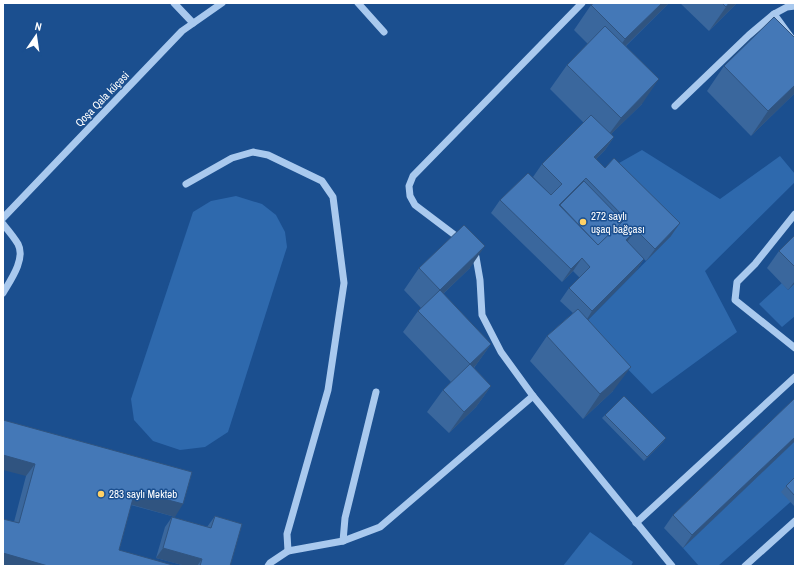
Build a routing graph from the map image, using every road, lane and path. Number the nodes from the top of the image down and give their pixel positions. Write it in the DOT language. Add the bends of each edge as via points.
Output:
graph roads {
  1 [pos="174,3"];
  2 [pos="222,3"];
  3 [pos="358,3"];
  4 [pos="582,3"];
  5 [pos="795,6"];
  6 [pos="774,14"];
  7 [pos="193,23"];
  8 [pos="384,32"];
  9 [pos="795,44"];
  10 [pos="675,106"];
  11 [pos="186,184"];
  12 [pos="795,214"];
  13 [pos="3,218"];
  14 [pos="3,224"];
  15 [pos="3,293"];
  16 [pos="795,348"];
  17 [pos="795,377"];
  18 [pos="376,392"];
  19 [pos="533,396"];
  20 [pos="795,521"];
  21 [pos="636,523"];
  22 [pos="343,541"];
  23 [pos="288,551"];
  24 [pos="268,566"];
  25 [pos="672,566"];
  26 [pos="745,566"];
  1 -- 7 [label="street"];
  2 -- 7 [label="street, Qoşa Qala küçəsi"];
  3 -- 8 [label="street"];
  4 -- 19 [label="street" via="414,176 409,186 415,206 462,241 476,258 482,315 501,352"];
  5 -- 6 [label="street"];
  6 -- 9 [label="street"];
  6 -- 10 [label="street"];
  7 -- 13 [label="street, Qoşa Qala küçəsi" via="182,31"];
  11 -- 23 [label="street" via="232,158 253,152 268,155 322,181 333,197 344,283 328,390 287,534"];
  12 -- 16 [label="street" via="737,282 735,300"];
  14 -- 15 [label="street" via="21,252 17,267"];
  17 -- 21 [label="street"];
  18 -- 22 [label="street" via="345,518"];
  19 -- 21 [label="street"];
  19 -- 22 [label="street" via="380,527"];
  20 -- 26 [label="street"];
  21 -- 25 [label="street"];
  22 -- 23 [label="street"];
  23 -- 24 [label="street"];
}
